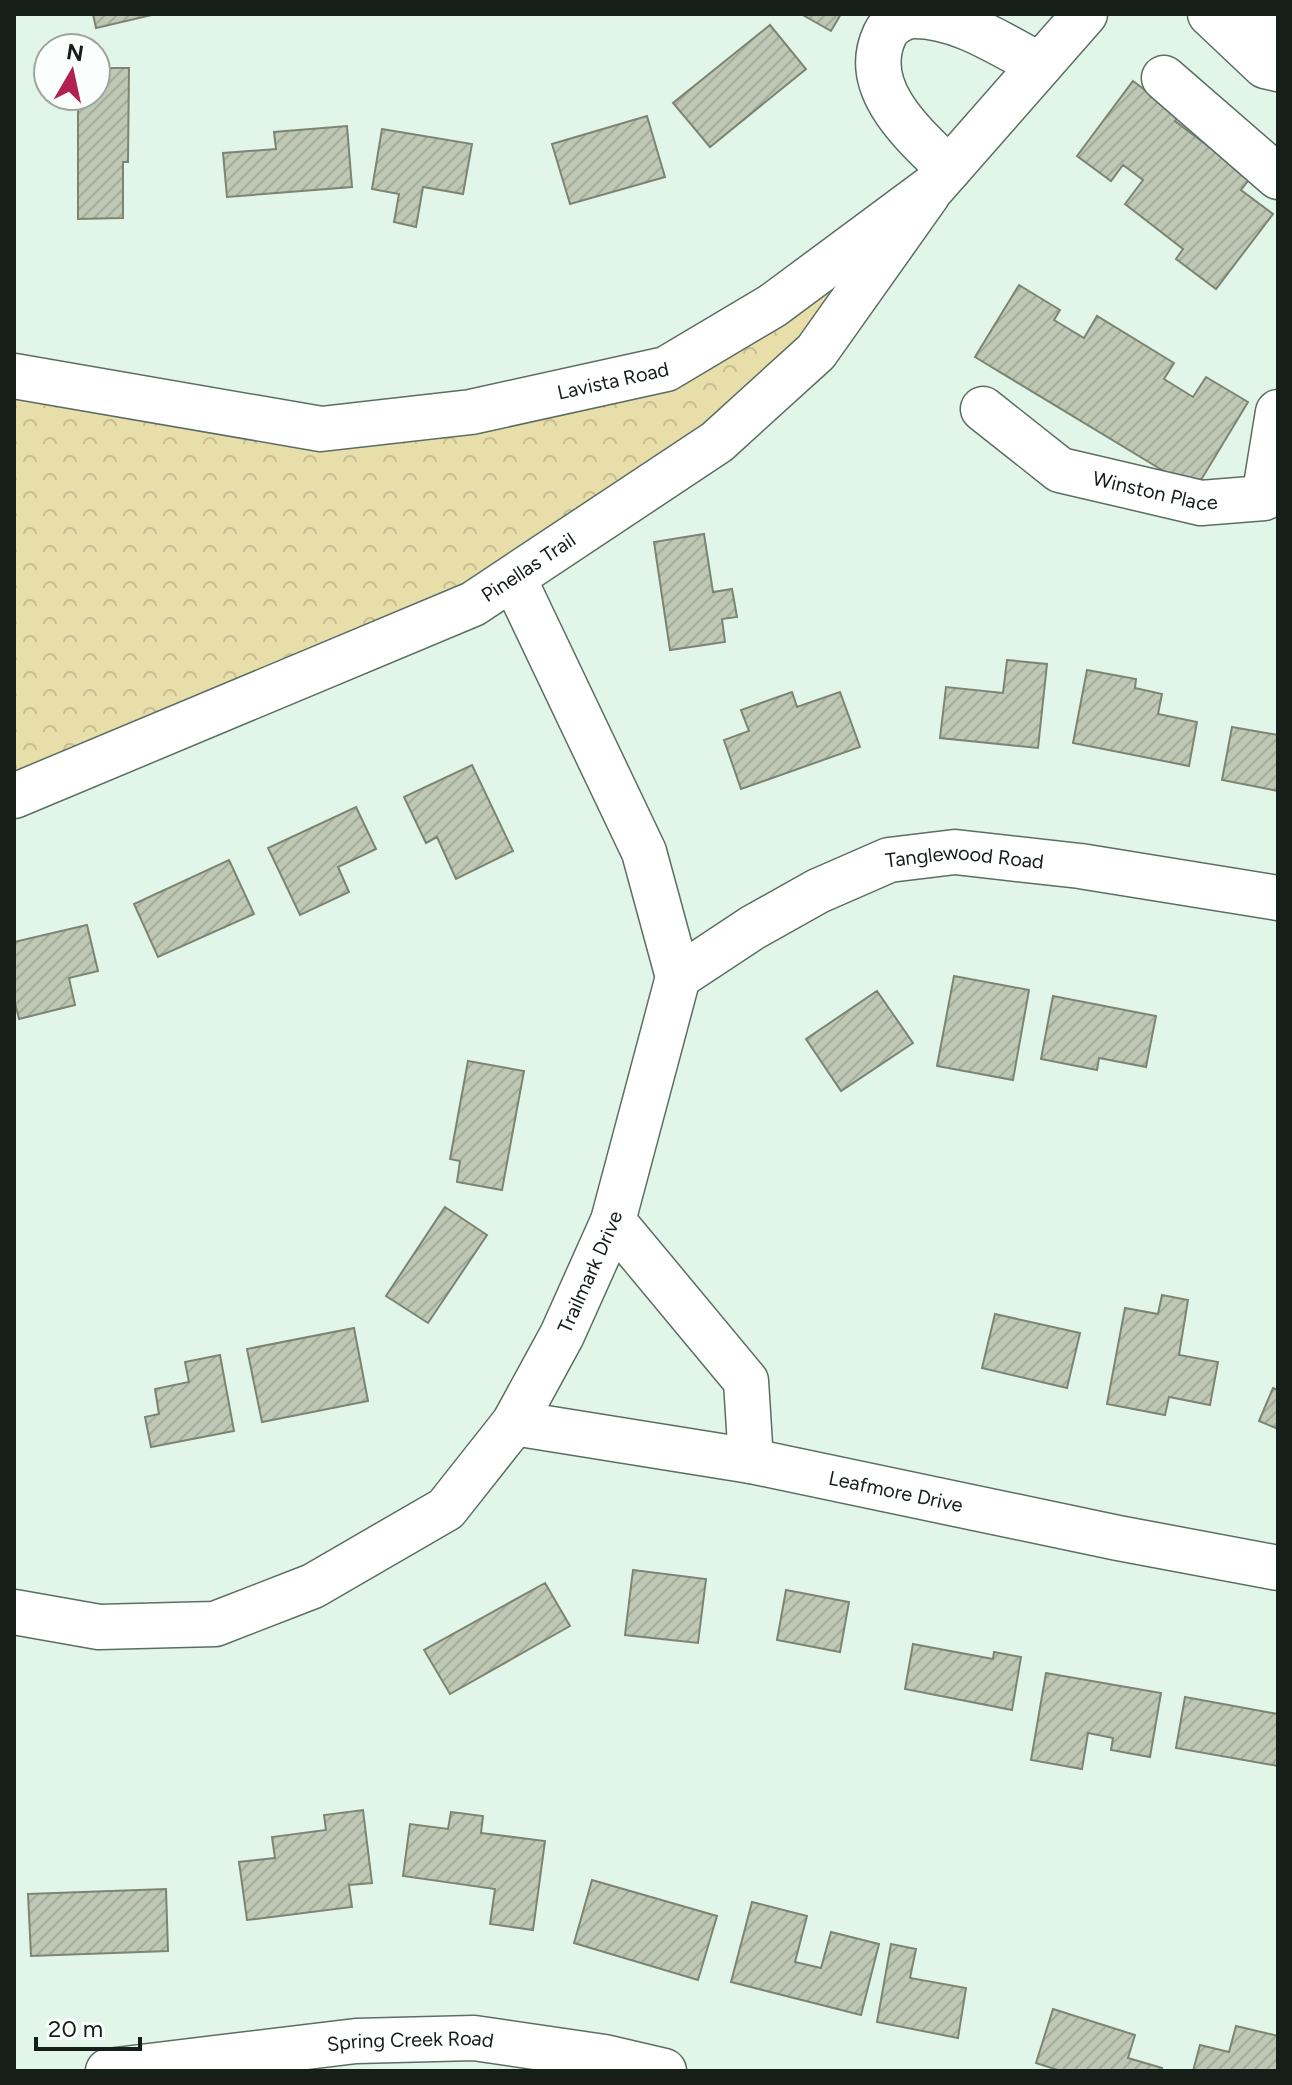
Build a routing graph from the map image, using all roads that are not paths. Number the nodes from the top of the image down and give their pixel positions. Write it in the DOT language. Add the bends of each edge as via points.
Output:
graph roads {
  1 [pos="1085,14"];
  2 [pos="1210,14"];
  3 [pos="1265,14"];
  4 [pos="1278,32"];
  5 [pos="1040,65"];
  6 [pos="1278,69"];
  7 [pos="1164,78"];
  8 [pos="941,177"];
  9 [pos="1278,177"];
  10 [pos="14,376"];
  11 [pos="983,409"];
  12 [pos="1278,412"];
  13 [pos="514,579"];
  14 [pos="14,796"];
  15 [pos="1278,898"];
  16 [pos="678,977"];
  17 [pos="613,1221"];
  18 [pos="514,1423"];
  19 [pos="751,1461"];
  20 [pos="1278,1568"];
  21 [pos="14,1612"];
  22 [pos="108,2071"];
  23 [pos="664,2071"];
  1 -- 5 [label="street, Lavista Road"];
  2 -- 6 [label="street" via="1265,66"];
  3 -- 4 [label="street"];
  5 -- 8 [label="street, Lavista Road"];
  5 -- 8 [label="street" via="953,21 911,16 888,27 878,49 881,82 899,119"];
  7 -- 9 [label="street"];
  8 -- 10 [label="street, Lavista Road" via="772,306 666,369 471,412 321,429"];
  8 -- 13 [label="street, Pinellas Trail" via="816,352 717,442"];
  11 -- 12 [label="street, Winston Place" via="1060,470 1201,503 1264,498"];
  13 -- 14 [label="street, Pinellas Trail" via="473,604"];
  13 -- 16 [label="street" via="644,852"];
  15 -- 16 [label="street, Tanglewood Road" via="955,852 889,860 818,891"];
  16 -- 17 [label="street, Trailmark Drive"];
  17 -- 18 [label="street, Trailmark Drive" via="562,1335"];
  17 -- 19 [label="street" via="746,1381"];
  18 -- 19 [label="street, Leafmore Drive"];
  18 -- 21 [label="street, Trailmark Drive" via="446,1509 313,1586 215,1624 99,1627"];
  19 -- 20 [label="street, Leafmore Drive"];
  22 -- 23 [label="street, Spring Creek Road" via="356,2041 474,2038"];
}
